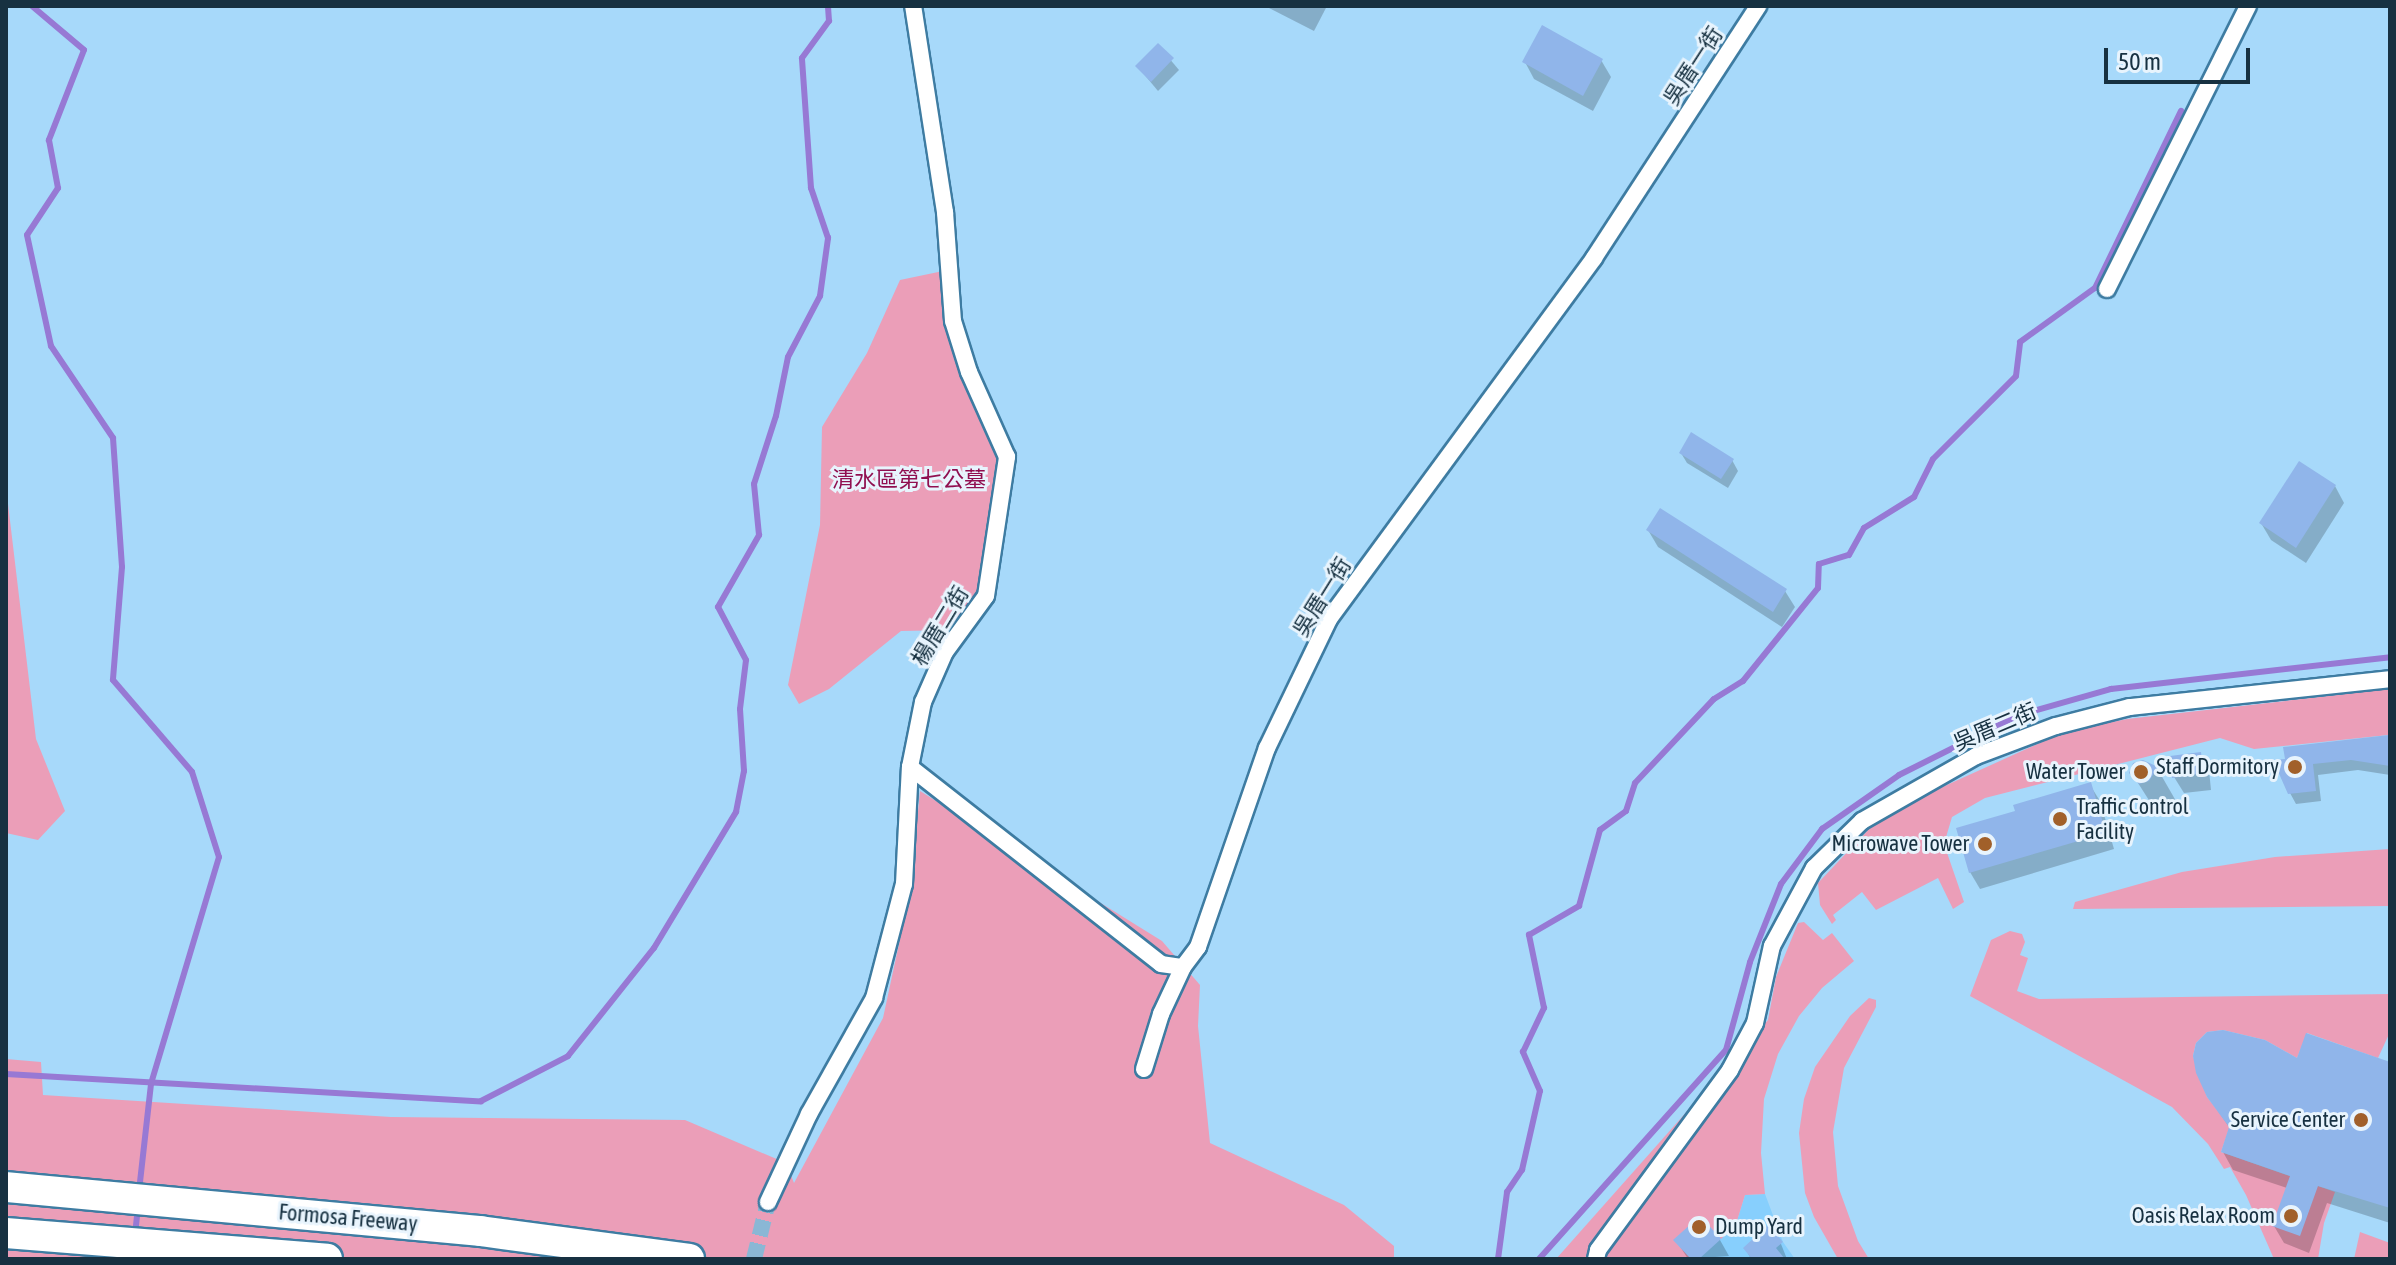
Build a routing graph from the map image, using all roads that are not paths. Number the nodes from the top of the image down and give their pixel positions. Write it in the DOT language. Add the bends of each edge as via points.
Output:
graph roads {
  1 [pos="913,6"];
  2 [pos="1758,6"];
  3 [pos="2248,6"];
  4 [pos="2107,289"];
  5 [pos="2390,679"];
  6 [pos="910,767"];
  7 [pos="1183,967"];
  8 [pos="1144,1069"];
  9 [pos="6,1187"];
  10 [pos="768,1202"];
  11 [pos="6,1233"];
  12 [pos="327,1259"];
  13 [pos="689,1259"];
  14 [pos="1596,1259"];
  1 -- 6 [label="street, 楊厝二街" via="945,212 953,321 1007,457 986,596 945,652 923,702"];
  2 -- 7 [label="street, 吳厝一街" via="1594,258 1329,619 1267,748 1198,947"];
  3 -- 4 [label="street"];
  5 -- 14 [label="street, 吳厝二街" via="2130,707 2056,726 1976,756 1862,821 1814,868 1772,946 1755,1023 1730,1070"];
  6 -- 7 [label="street" via="1161,964"];
  6 -- 10 [label="street, 楊厝二街" via="904,884 874,998 809,1114"];
  7 -- 8 [label="street, 吳厝一街"];
  9 -- 13 [label="highway, Formosa Freeway" via="480,1231"];
  11 -- 12 [label="highway, Formosa Freeway"];
}
